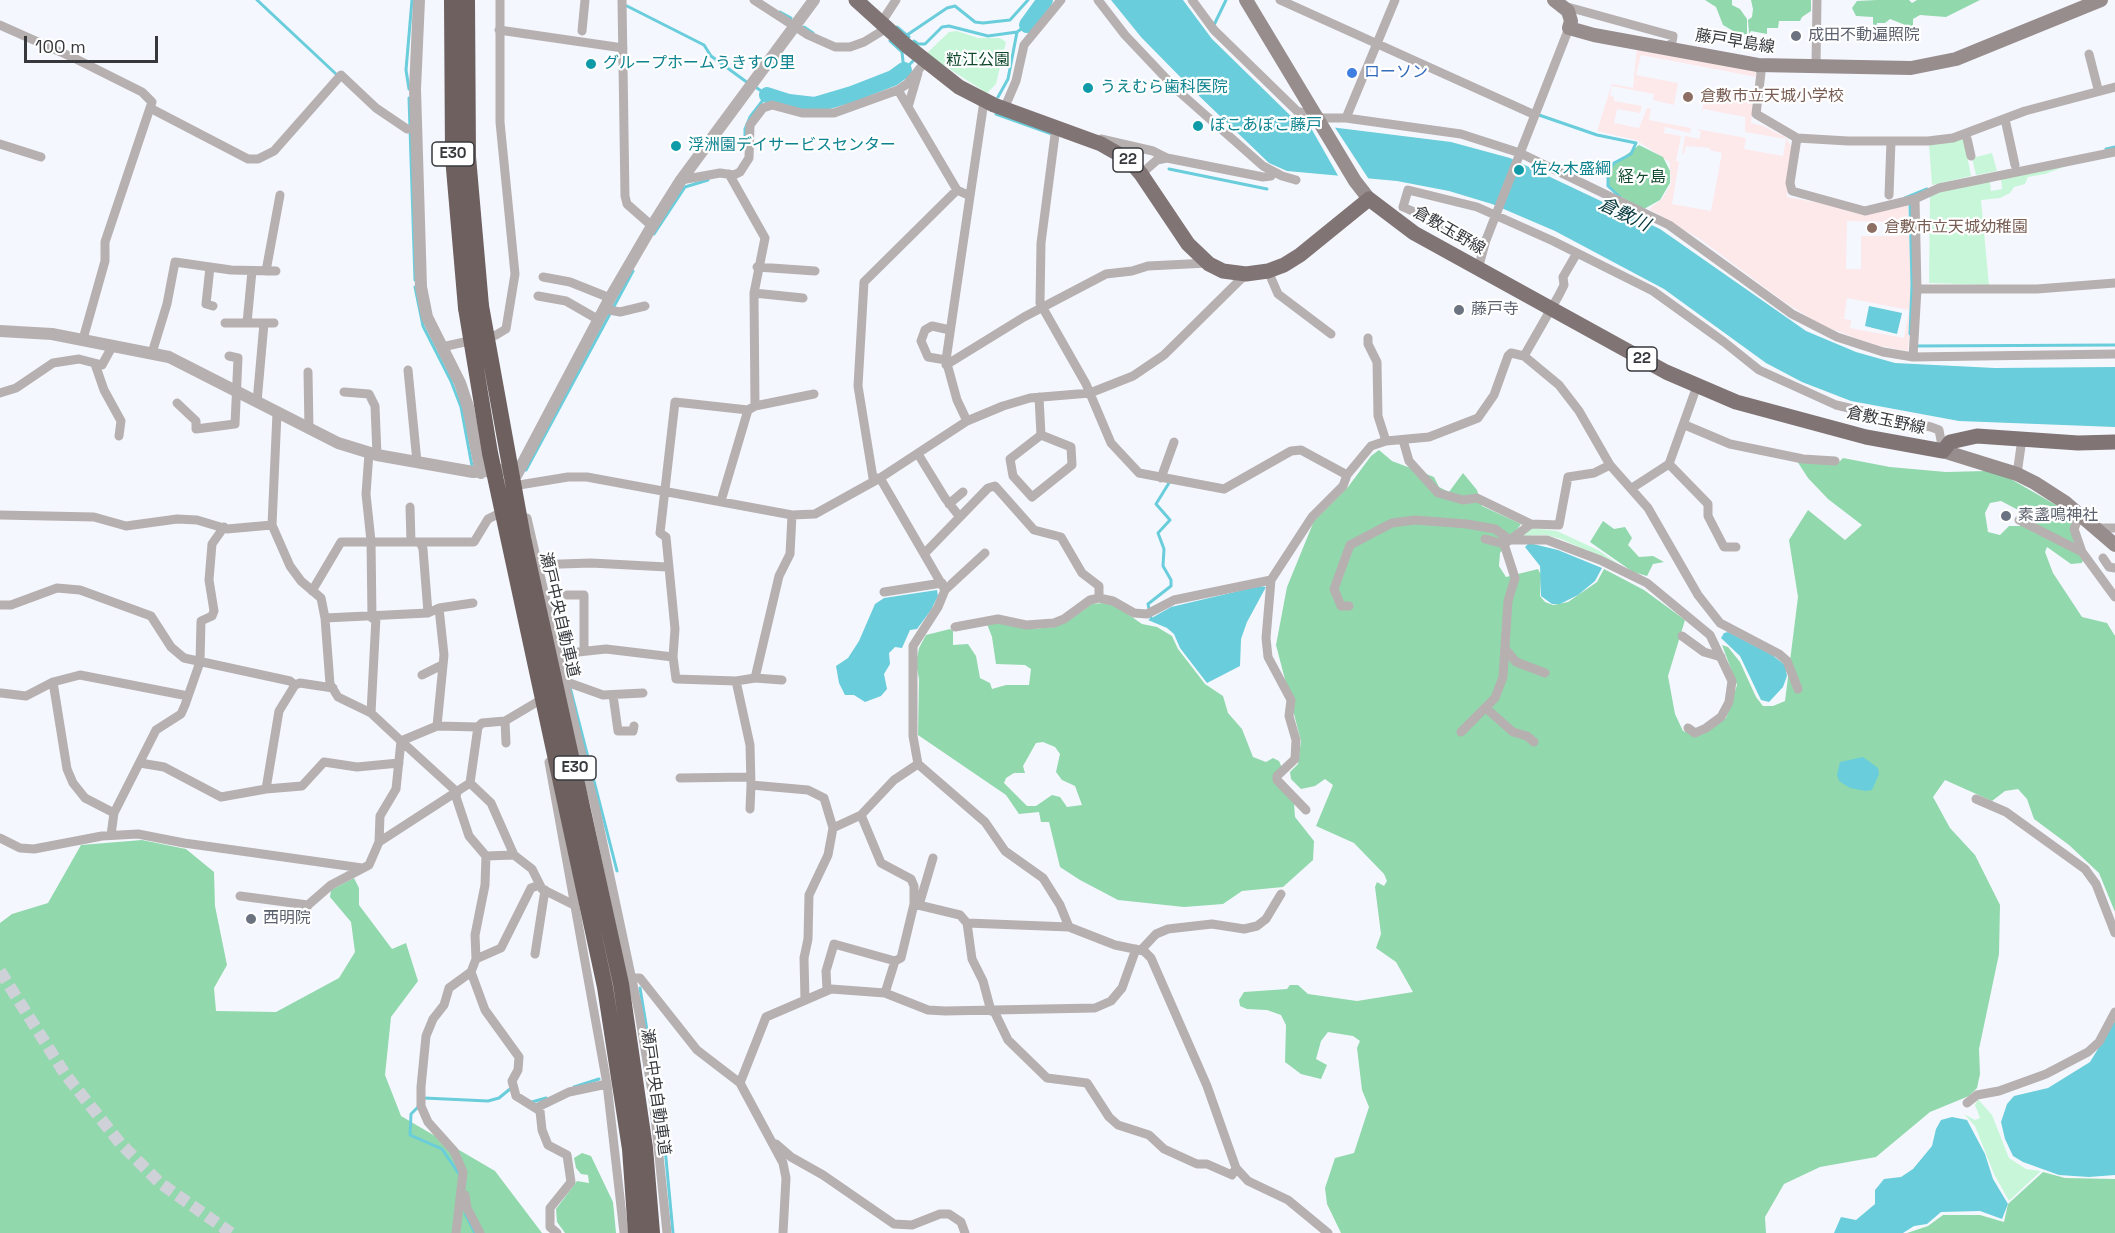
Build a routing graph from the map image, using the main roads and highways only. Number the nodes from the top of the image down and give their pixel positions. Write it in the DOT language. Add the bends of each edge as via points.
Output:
graph roads {
  1 [pos="452,0"];
  2 [pos="467,0"];
  3 [pos="856,0"];
  4 [pos="1246,0"];
  5 [pos="2101,0"];
  6 [pos="1559,3"];
  7 [pos="1369,199"];
  8 [pos="474,307"];
  9 [pos="2115,442"];
  10 [pos="1943,451"];
  11 [pos="2115,545"];
  12 [pos="636,1233"];
  13 [pos="652,1233"];
  1 -- 8 [label="highway, 瀬戸中央自動車道 / E30" via="453,157"];
  2 -- 8 [label="highway, 瀬戸中央自動車道 / E30"];
  3 -- 7 [label="main road, 22" via="922,66 984,106 1004,109 1055,132 1084,136 1117,152 1141,174 1188,244 1223,272 1268,272 1300,255"];
  4 -- 7 [label="main road"];
  5 -- 6 [label="main road, 藤戸早島線" via="1956,59 1911,68 1758,65 1594,35 1569,28 1571,18"];
  7 -- 10 [label="main road, 倉敷玉野線 / 22" via="1414,233 1697,386 1776,414"];
  8 -- 12 [label="highway, 瀬戸中央自動車道 / E30, bridge" via="490,453 605,987 630,1149"];
  8 -- 13 [label="highway, 瀬戸中央自動車道 / E30, bridge" via="621,984 645,1148"];
  9 -- 10 [label="main road, 倉敷玉野線" via="1977,436 1950,442"];
  10 -- 11 [label="main road" via="2017,474 2052,493"];
}
